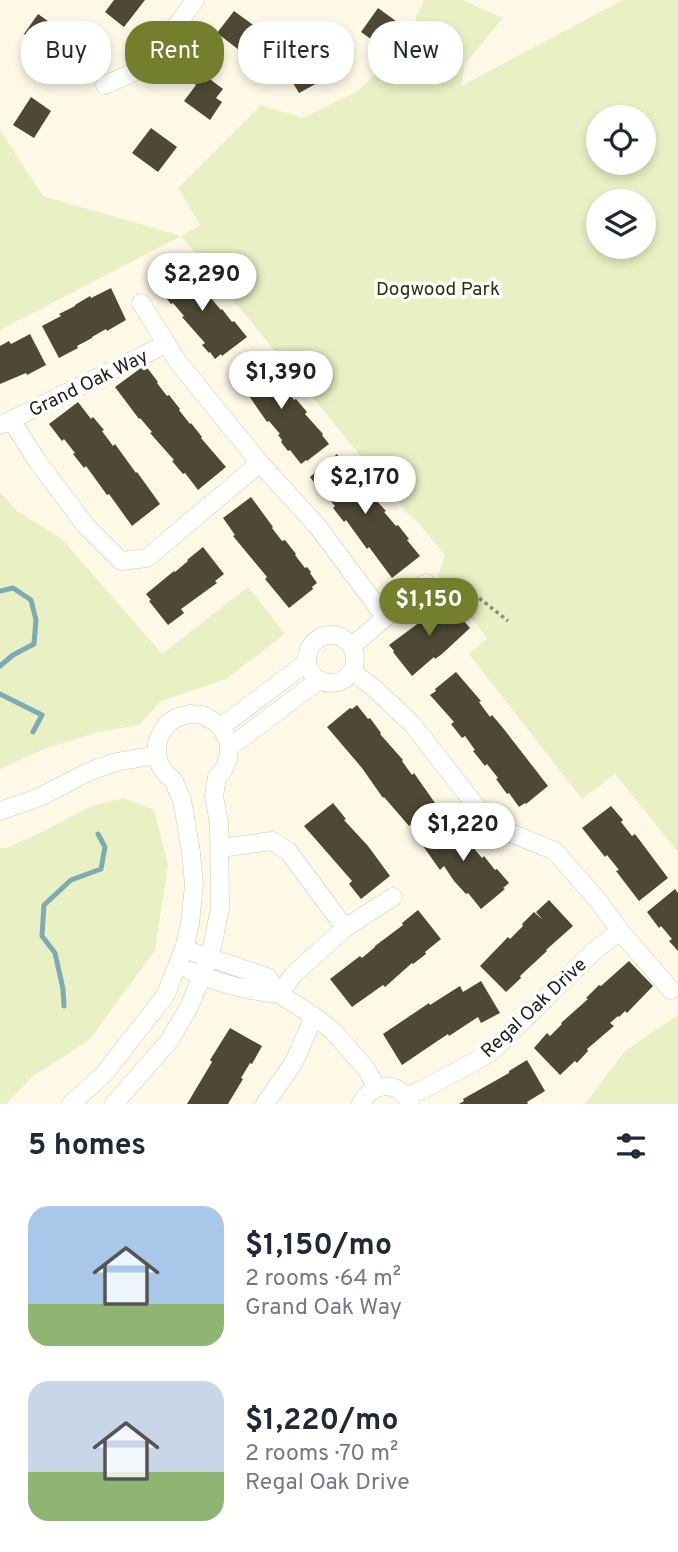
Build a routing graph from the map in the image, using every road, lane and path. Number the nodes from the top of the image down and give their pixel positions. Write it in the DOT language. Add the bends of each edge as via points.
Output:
graph roads {
  1 [pos="195,0"];
  2 [pos="105,85"];
  3 [pos="141,303"];
  4 [pos="166,344"];
  5 [pos="5,422"];
  6 [pos="260,463"];
  7 [pos="426,583"];
  8 [pos="385,617"];
  9 [pos="508,621"];
  10 [pos="352,646"];
  11 [pos="307,662"];
  12 [pos="352,671"];
  13 [pos="319,680"];
  14 [pos="221,727"];
  15 [pos="229,748"];
  16 [pos="157,755"];
  17 [pos="0,811"];
  18 [pos="220,848"];
  19 [pos="393,897"];
  20 [pos="345,928"];
  21 [pos="620,931"];
  22 [pos="180,957"];
  23 [pos="210,957"];
  24 [pos="202,976"];
  25 [pos="671,990"];
  26 [pos="279,994"];
  27 [pos="314,1016"];
  28 [pos="377,1088"];
  29 [pos="408,1100"];
  30 [pos="71,1104"];
  31 [pos="114,1104"];
  32 [pos="265,1104"];
  33 [pos="361,1104"];
  1 -- 2 [label="street" via="139,71"];
  3 -- 4 [label="street, Grand Oak Way"];
  4 -- 5 [label="street, Grand Oak Way"];
  4 -- 6 [label="street, Grand Oak Way"];
  5 -- 6 [label="street, Grand Oak Way" via="85,525 121,561 147,558"];
  6 -- 8 [label="street, Grand Oak Way" via="318,527"];
  7 -- 8 [label="street"];
  7 -- 9 [label="path" via="433,587 459,582"];
  8 -- 10 [label="street"];
  10 -- 11 [label="street" via="334,635 324,636 310,646"];
  10 -- 12 [label="street"];
  11 -- 13 [label="street"];
  11 -- 14 [label="street"];
  12 -- 13 [label="street" via="336,683"];
  12 -- 21 [label="street" via="412,724 491,825 555,851"];
  13 -- 15 [label="street"];
  14 -- 15 [label="street"];
  14 -- 16 [label="street" via="202,715 178,717 161,733"];
  15 -- 18 [label="street" via="214,796"];
  16 -- 17 [label="street" via="97,768"];
  16 -- 22 [label="street" via="183,800 191,852 190,924"];
  18 -- 20 [label="street" via="272,841 288,851"];
  18 -- 23 [label="street" via="220,908"];
  19 -- 20 [label="street"];
  20 -- 26 [label="street" via="293,975"];
  21 -- 25 [label="street"];
  21 -- 29 [label="street, Regal Oak Drive" via="490,1053"];
  22 -- 23 [label="street"];
  22 -- 24 [label="street"];
  22 -- 30 [label="street" via="165,996 104,1074"];
  23 -- 24 [label="street"];
  23 -- 26 [label="street" via="267,977"];
  24 -- 26 [label="street"];
  24 -- 31 [label="street" via="169,1041"];
  26 -- 27 [label="street"];
  27 -- 28 [label="street" via="333,1031"];
  27 -- 32 [label="street" via="294,1062"];
  28 -- 29 [label="street" via="397,1089"];
  28 -- 33 [label="street"];
}
